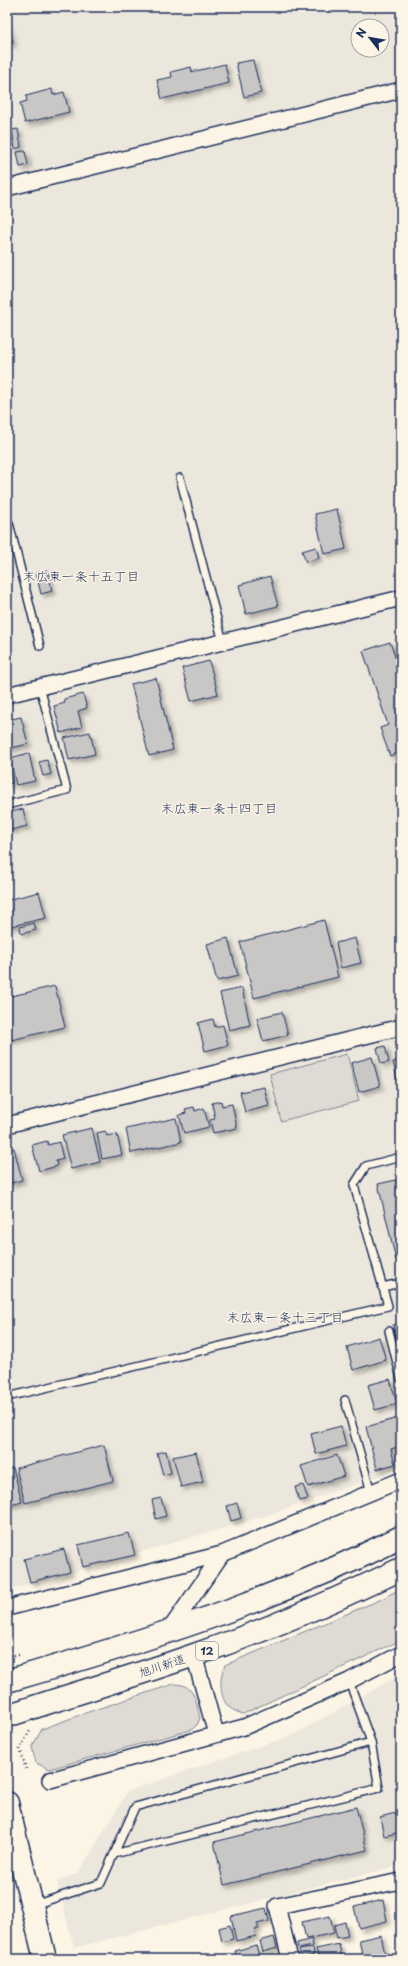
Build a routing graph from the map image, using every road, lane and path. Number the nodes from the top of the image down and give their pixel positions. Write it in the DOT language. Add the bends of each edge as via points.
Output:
graph roads {
  1 [pos="401,90"];
  2 [pos="7,188"];
  3 [pos="180,478"];
  4 [pos="9,523"];
  5 [pos="401,598"];
  6 [pos="223,642"];
  7 [pos="40,646"];
  8 [pos="40,687"];
  9 [pos="7,695"];
  10 [pos="7,805"];
  11 [pos="401,1027"];
  12 [pos="7,1126"];
  13 [pos="401,1157"];
  14 [pos="401,1283"];
  15 [pos="382,1287"];
  16 [pos="389,1331"];
  17 [pos="401,1379"];
  18 [pos="7,1397"];
  19 [pos="345,1400"];
  20 [pos="401,1480"];
  21 [pos="371,1492"];
  22 [pos="401,1537"];
  23 [pos="222,1554"];
  24 [pos="401,1569"];
  25 [pos="11,1607"];
  26 [pos="168,1633"];
  27 [pos="7,1651"];
  28 [pos="401,1654"];
  29 [pos="23,1655"];
  30 [pos="194,1656"];
  31 [pos="7,1681"];
  32 [pos="348,1681"];
  33 [pos="7,1716"];
  34 [pos="34,1724"];
  35 [pos="216,1734"];
  36 [pos="371,1742"];
  37 [pos="26,1769"];
  38 [pos="50,1780"];
  39 [pos="7,1803"];
  40 [pos="114,1854"];
  41 [pos="401,1881"];
  42 [pos="32,1905"];
  43 [pos="45,1959"];
  44 [pos="290,1959"];
  1 -- 2 [label="street"];
  3 -- 6 [label="lane"];
  4 -- 7 [label="lane"];
  5 -- 6 [label="street"];
  6 -- 8 [label="street"];
  8 -- 9 [label="street"];
  8 -- 10 [label="lane" via="67,790"];
  11 -- 12 [label="street"];
  13 -- 15 [label="lane" via="366,1166 354,1185"];
  14 -- 15 [label="lane"];
  15 -- 18 [label="lane" via="388,1306"];
  16 -- 17 [label="lane"];
  19 -- 21 [label="lane"];
  20 -- 21 [label="street"];
  21 -- 23 [label="street"];
  22 -- 26 [label="highway" via="329,1571"];
  23 -- 25 [label="street"];
  23 -- 26 [label="street"];
  24 -- 30 [label="highway, 旭川新道 / 12" via="269,1628"];
  26 -- 31 [label="highway"];
  27 -- 29 [label="path" via="14,1656"];
  28 -- 32 [label="street"];
  30 -- 33 [label="highway, 旭川新道 / 12"];
  30 -- 35 [label="street"];
  32 -- 35 [label="street" via="244,1727"];
  32 -- 36 [label="lane"];
  34 -- 37 [label="path" via="20,1749"];
  35 -- 38 [label="street"];
  36 -- 40 [label="lane" via="135,1807"];
  36 -- 40 [label="lane" via="379,1788"];
  39 -- 42 [label="highway"];
  40 -- 42 [label="lane" via="101,1883"];
  41 -- 44 [label="street" via="277,1906"];
  42 -- 43 [label="highway"];
}
